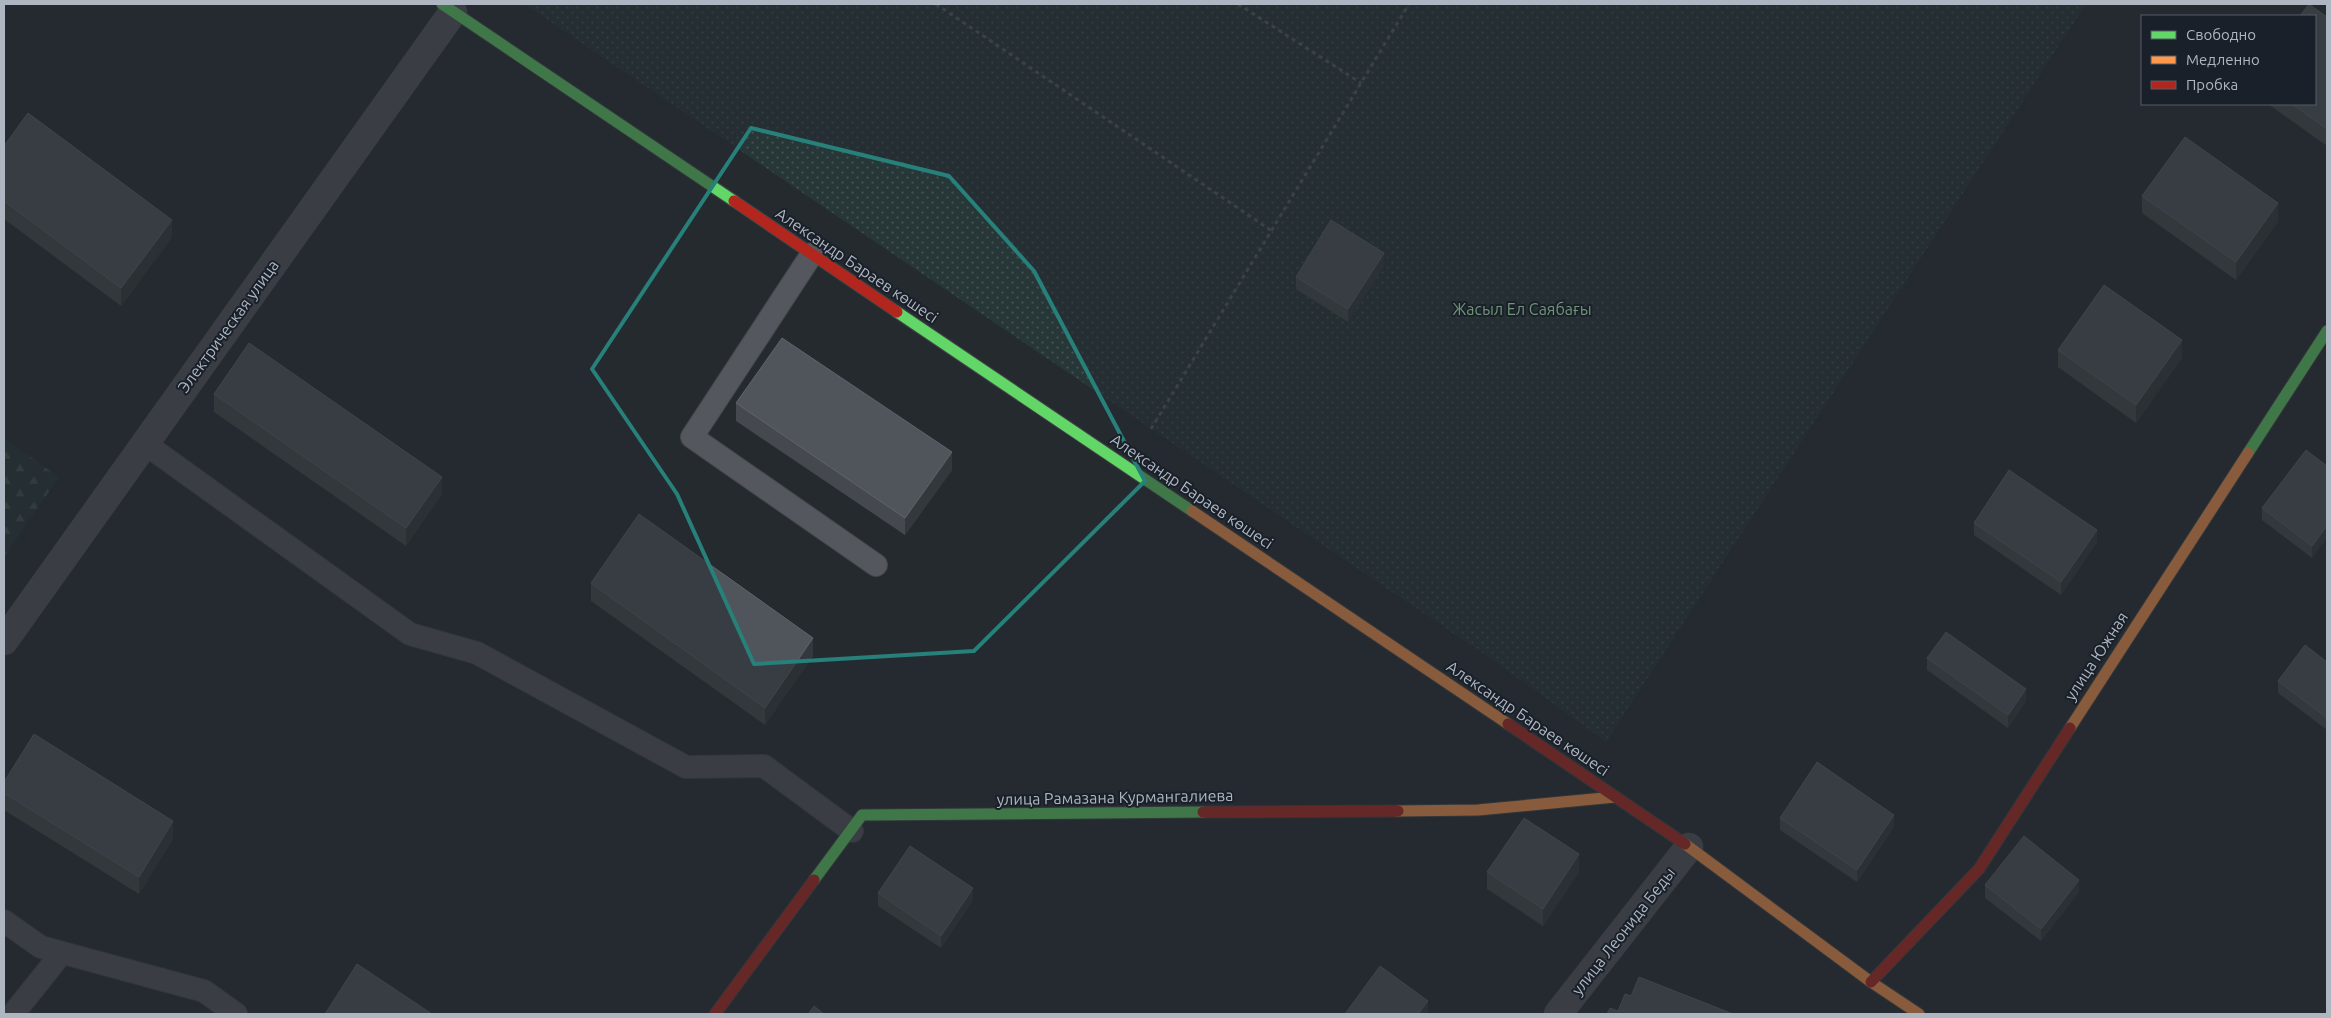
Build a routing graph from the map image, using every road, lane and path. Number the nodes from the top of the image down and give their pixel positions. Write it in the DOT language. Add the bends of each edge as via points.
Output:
graph roads {
  1 [pos="936,4"];
  2 [pos="1238,4"];
  3 [pos="1409,4"];
  4 [pos="447,8"];
  5 [pos="1361,83"];
  6 [pos="1272,231"];
  7 [pos="812,254"];
  8 [pos="2327,331"];
  9 [pos="1151,429"];
  10 [pos="144,444"];
  11 [pos="876,565"];
  12 [pos="4,641"];
  13 [pos="1615,797"];
  14 [pos="852,830"];
  15 [pos="1689,847"];
  16 [pos="4,921"];
  17 [pos="61,954"];
  18 [pos="1871,982"];
  19 [pos="13,1014"];
  20 [pos="236,1014"];
  21 [pos="714,1014"];
  22 [pos="1558,1014"];
  23 [pos="1919,1014"];
  1 -- 6 [label="path"];
  2 -- 5 [label="path"];
  3 -- 5 [label="path"];
  4 -- 7 [label="street, Александр Бараев көшесі"];
  4 -- 10 [label="street, Электрическая улица"];
  5 -- 6 [label="path"];
  6 -- 9 [label="path"];
  7 -- 11 [label="lane" via="692,437"];
  7 -- 13 [label="street, Александр Бараев көшесі"];
  8 -- 18 [label="street, улица Южная" via="1979,869"];
  10 -- 12 [label="street, Электрическая улица"];
  10 -- 14 [label="lane" via="410,634 477,653 686,767 764,766"];
  13 -- 14 [label="street, улица Рамазана Курмангалиева" via="1478,810 862,815"];
  13 -- 15 [label="street, Александр Бараев көшесі"];
  14 -- 21 [label="street, улица Рамазана Курмангалиева"];
  15 -- 18 [label="street, Александр Бараев көшесі"];
  15 -- 22 [label="street, улица Леонида Беды"];
  16 -- 17 [label="lane" via="41,947"];
  17 -- 19 [label="lane"];
  17 -- 20 [label="lane" via="204,992"];
  18 -- 23 [label="street, Александр Бараев көшесі"];
}
